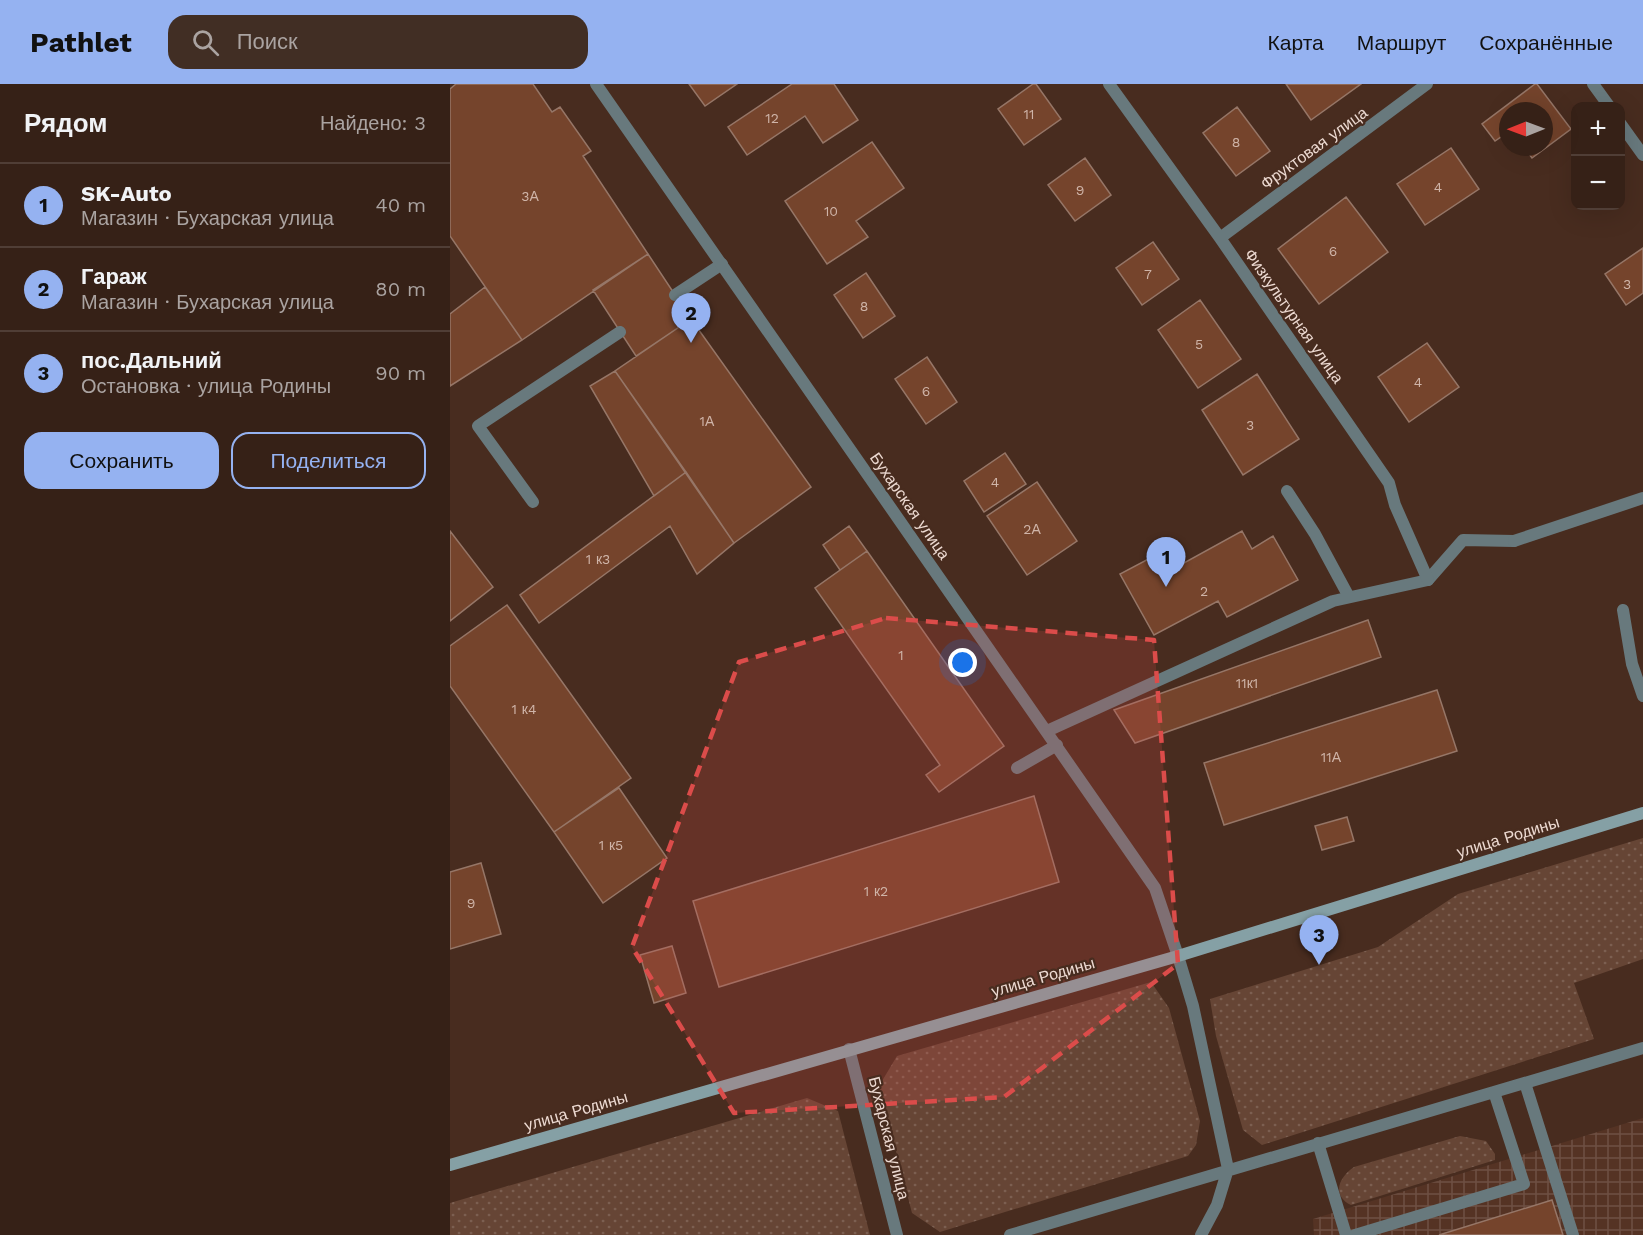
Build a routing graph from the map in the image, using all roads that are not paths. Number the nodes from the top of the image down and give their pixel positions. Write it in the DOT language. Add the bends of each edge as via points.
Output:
graph roads {
  1 [pos="596,84"];
  2 [pos="1108,84"];
  3 [pos="1427,84"];
  4 [pos="1593,84"];
  5 [pos="1606,102"];
  6 [pos="1625,130"];
  7 [pos="1643,155"];
  8 [pos="1220,238"];
  9 [pos="722,264"];
  10 [pos="675,295"];
  11 [pos="620,333"];
  12 [pos="1287,491"];
  13 [pos="1643,498"];
  14 [pos="533,502"];
  15 [pos="1428,580"];
  16 [pos="1349,597"];
  17 [pos="1623,610"];
  18 [pos="1643,696"];
  19 [pos="1047,731"];
  20 [pos="1056,745"];
  21 [pos="1017,768"];
  22 [pos="1643,813"];
  23 [pos="1178,956"];
  24 [pos="1643,1048"];
  25 [pos="849,1049"];
  26 [pos="1525,1083"];
  27 [pos="1494,1092"];
  28 [pos="1318,1143"];
  29 [pos="450,1165"];
  30 [pos="1228,1169"];
  31 [pos="897,1235"];
  32 [pos="1010,1235"];
  33 [pos="1201,1235"];
  34 [pos="1346,1235"];
  35 [pos="1355,1235"];
  36 [pos="1573,1235"];
  1 -- 9 [label="street, Бухарская улица"];
  2 -- 8 [label="street, Физкультурная улица"];
  3 -- 8 [label="street, Фруктовая улица"];
  4 -- 5 [label="street"];
  6 -- 7 [label="street"];
  8 -- 15 [label="street, Физкультурная улица" via="1389,483"];
  9 -- 10 [label="street"];
  9 -- 19 [label="street, Бухарская улица"];
  11 -- 14 [label="street" via="478,426"];
  12 -- 16 [label="street"];
  13 -- 15 [label="street" via="1514,541 1463,540"];
  15 -- 16 [label="street"];
  16 -- 19 [label="street"];
  17 -- 18 [label="street" via="1632,664"];
  19 -- 20 [label="street, Бухарская улица"];
  20 -- 21 [label="street"];
  20 -- 23 [label="street, Бухарская улица" via="1155,888"];
  22 -- 23 [label="street, улица Родины"];
  23 -- 25 [label="street, улица Родины"];
  23 -- 30 [label="street, Бухарская улица" via="1193,1006"];
  24 -- 26 [label="street"];
  25 -- 29 [label="street, улица Родины"];
  25 -- 31 [label="street, Бухарская улица"];
  26 -- 27 [label="street"];
  26 -- 36 [label="street"];
  27 -- 28 [label="street"];
  27 -- 35 [label="street" via="1524,1184"];
  28 -- 30 [label="street"];
  28 -- 34 [label="street"];
  30 -- 32 [label="street"];
  30 -- 33 [label="street" via="1217,1205"];
}
